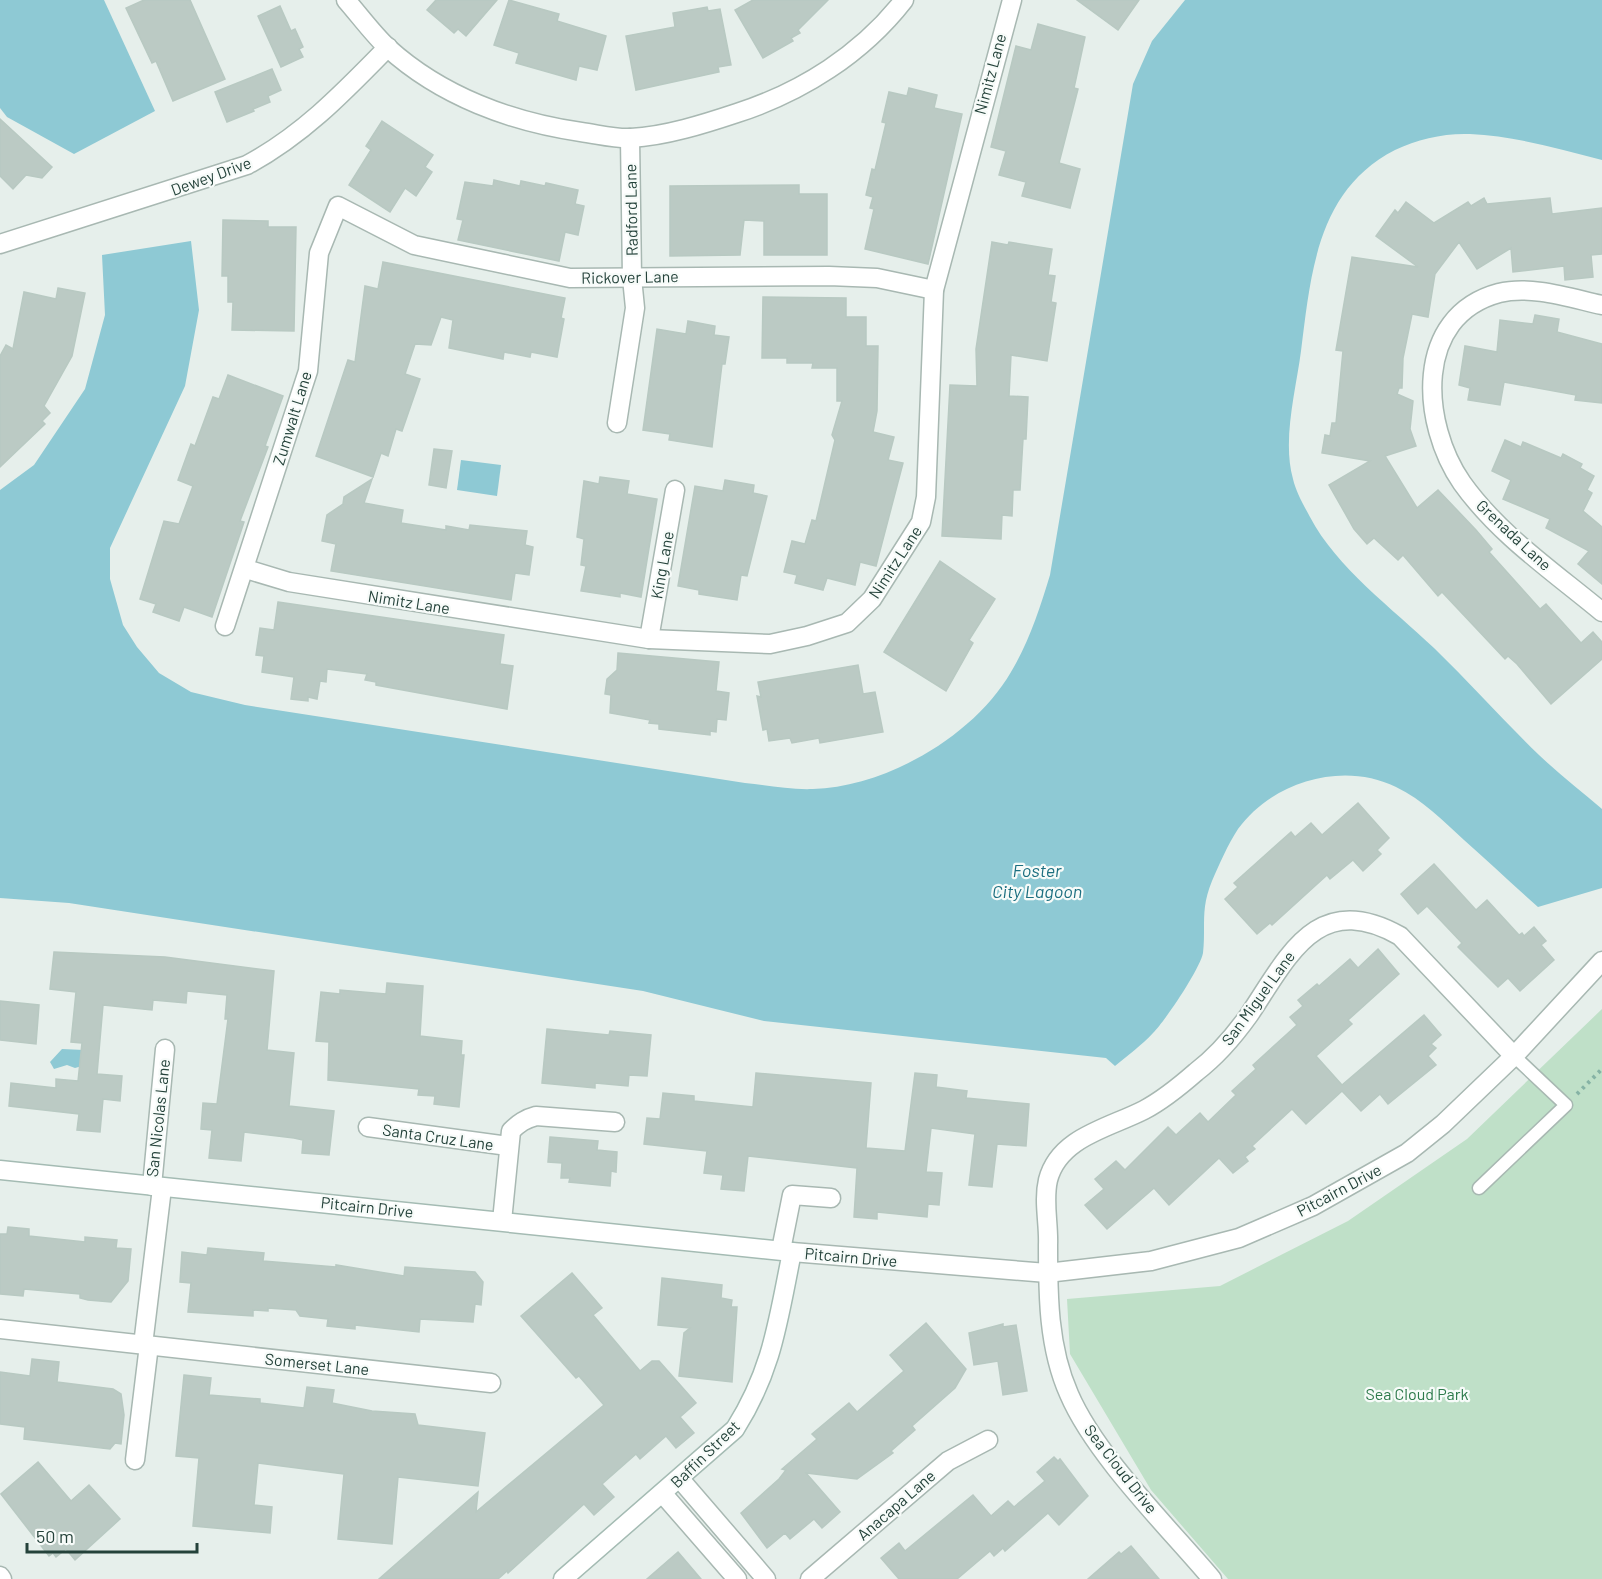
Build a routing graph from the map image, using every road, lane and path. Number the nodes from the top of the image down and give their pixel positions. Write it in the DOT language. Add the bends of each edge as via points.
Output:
graph roads {
  1 [pos="346,0"];
  2 [pos="904,0"];
  3 [pos="1012,0"];
  4 [pos="388,47"];
  5 [pos="630,138"];
  6 [pos="338,206"];
  7 [pos="0,244"];
  8 [pos="632,278"];
  9 [pos="934,290"];
  10 [pos="1602,305"];
  11 [pos="617,423"];
  12 [pos="675,490"];
  13 [pos="246,569"];
  14 [pos="1602,612"];
  15 [pos="225,626"];
  16 [pos="649,639"];
  17 [pos="1602,961"];
  18 [pos="165,1049"];
  19 [pos="1514,1056"];
  20 [pos="1602,1070"];
  21 [pos="1566,1105"];
  22 [pos="615,1122"];
  23 [pos="368,1127"];
  24 [pos="508,1146"];
  25 [pos="0,1170"];
  26 [pos="157,1187"];
  27 [pos="1479,1188"];
  28 [pos="831,1198"];
  29 [pos="502,1221"];
  30 [pos="787,1251"];
  31 [pos="1047,1273"];
  32 [pos="0,1329"];
  33 [pos="146,1345"];
  34 [pos="491,1383"];
  35 [pos="988,1440"];
  36 [pos="135,1460"];
  37 [pos="680,1479"];
  38 [pos="663,1494"];
  39 [pos="563,1579"];
  40 [pos="737,1579"];
  41 [pos="766,1579"];
  42 [pos="810,1579"];
  43 [pos="1212,1579"];
  1 -- 4 [label="street"];
  2 -- 5 [label="street" via="856,50 769,103 702,124"];
  3 -- 9 [label="street, Nimitz Lane"];
  4 -- 5 [label="street" via="442,86 505,115 553,128"];
  4 -- 7 [label="street, Dewey Drive" via="304,129 247,165"];
  5 -- 8 [label="street, Radford Lane"];
  6 -- 8 [label="street, Rickover Lane" via="414,245 570,278"];
  6 -- 13 [label="street, Zumwalt Lane" via="319,253 308,371"];
  8 -- 9 [label="street, Rickover Lane" via="829,276 877,278"];
  8 -- 11 [label="street, Radford Lane" via="635,308"];
  9 -- 16 [label="street, Nimitz Lane" via="926,497 921,522 872,599 847,623 770,644"];
  10 -- 14 [label="street, Grenada Lane" via="1530,291 1504,292 1481,300 1448,330 1433,360 1431,398 1441,438 1460,480 1480,507"];
  12 -- 16 [label="street, King Lane"];
  13 -- 15 [label="street, Zumwalt Lane"];
  13 -- 16 [label="street, Nimitz Lane" via="289,582"];
  17 -- 19 [label="street, Pitcairn Drive"];
  18 -- 26 [label="street, San Nicolas Lane"];
  19 -- 21 [label="lane"];
  19 -- 31 [label="street, Pitcairn Drive" via="1443,1124 1407,1152 1314,1206 1239,1238 1151,1261"];
  19 -- 31 [label="street, San Miguel Lane" via="1400,936 1360,921 1323,927 1292,949 1247,1018 1209,1062 1155,1103 1081,1140 1057,1159 1046,1192"];
  20 -- 21 [label="path"];
  21 -- 27 [label="lane"];
  22 -- 24 [label="street, Santa Cruz Lane" via="536,1116 525,1119 511,1131"];
  23 -- 24 [label="street, Santa Cruz Lane"];
  24 -- 29 [label="street, Santa Cruz Lane"];
  25 -- 26 [label="street, Pitcairn Drive"];
  26 -- 29 [label="street, Pitcairn Drive"];
  26 -- 33 [label="street"];
  28 -- 30 [label="street, Baffin Street" via="792,1195"];
  29 -- 30 [label="street, Pitcairn Drive"];
  30 -- 31 [label="street, Pitcairn Drive"];
  30 -- 37 [label="street, Baffin Street" via="772,1353 753,1401 735,1429"];
  31 -- 43 [label="street, Sea Cloud Drive" via="1056,1354 1078,1413 1122,1474"];
  32 -- 33 [label="street, Somerset Lane"];
  33 -- 34 [label="street, Somerset Lane"];
  33 -- 36 [label="street"];
  35 -- 42 [label="street, Anacapa Lane" via="948,1461"];
  37 -- 38 [label="street, Baffin Street"];
  37 -- 41 [label="street"];
  38 -- 39 [label="street, Baffin Street"];
  38 -- 40 [label="street"];
}
